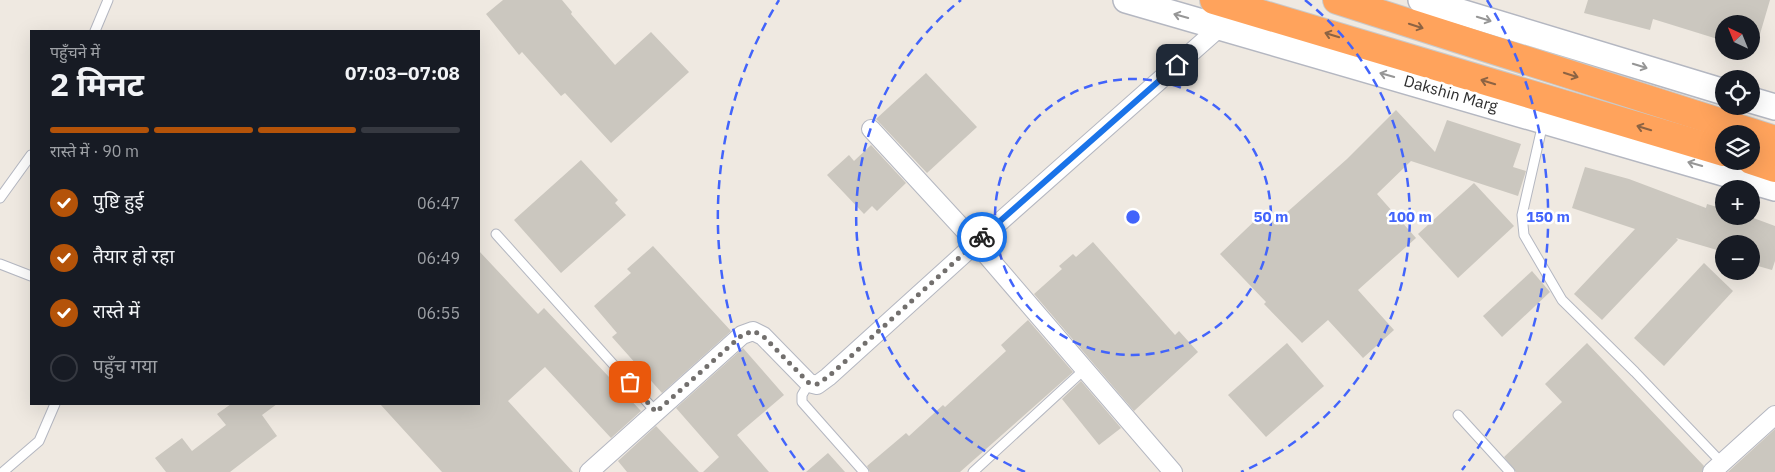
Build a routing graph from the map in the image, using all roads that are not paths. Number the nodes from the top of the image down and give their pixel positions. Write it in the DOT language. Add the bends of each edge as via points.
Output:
graph roads {
  1 [pos="108,0"];
  2 [pos="1126,0"];
  3 [pos="1214,0"];
  4 [pos="1337,0"];
  5 [pos="1421,0"];
  6 [pos="1220,27"];
  7 [pos="95,30"];
  8 [pos="1715,89"];
  9 [pos="1760,103"];
  10 [pos="1775,107"];
  11 [pos="1544,120"];
  12 [pos="871,129"];
  13 [pos="1775,140"];
  14 [pos="1715,149"];
  15 [pos="30,156"];
  16 [pos="1760,163"];
  17 [pos="1775,168"];
  18 [pos="1775,188"];
  19 [pos="0,198"];
  20 [pos="496,234"];
  21 [pos="976,242"];
  22 [pos="0,264"];
  23 [pos="30,276"];
  24 [pos="1085,369"];
  25 [pos="809,383"];
  26 [pos="55,405"];
  27 [pos="656,412"];
  28 [pos="1458,415"];
  29 [pos="1775,415"];
  30 [pos="1716,467"];
  31 [pos="2,472"];
  32 [pos="589,472"];
  33 [pos="864,472"];
  34 [pos="973,472"];
  35 [pos="1173,472"];
  36 [pos="1510,472"];
  1 -- 7 [label="lane"];
  6 -- 2 [label="street, Dakshin Marg, one-way"];
  14 -- 3 [label="highway, Dakshin Marg, one-way"];
  4 -- 13 [label="highway, one-way"];
  5 -- 8 [label="street, one-way"];
  11 -- 6 [label="street, Dakshin Marg, one-way"];
  6 -- 21 [label="street"];
  9 -- 10 [label="street"];
  18 -- 11 [label="street, Dakshin Marg, one-way"];
  11 -- 30 [label="lane" via="1522,215 1524,236 1562,300 1635,372"];
  12 -- 21 [label="street"];
  15 -- 19 [label="lane"];
  16 -- 17 [label="highway"];
  20 -- 27 [label="lane"];
  21 -- 24 [label="street"];
  21 -- 25 [label="street" via="828,377 817,384"];
  22 -- 23 [label="lane"];
  24 -- 34 [label="lane"];
  24 -- 35 [label="street"];
  25 -- 27 [label="street" via="763,336 753,331 742,335"];
  25 -- 33 [label="lane" via="802,402"];
  26 -- 31 [label="lane" via="39,441"];
  27 -- 32 [label="street"];
  28 -- 36 [label="lane"];
  29 -- 30 [label="street"];
}
